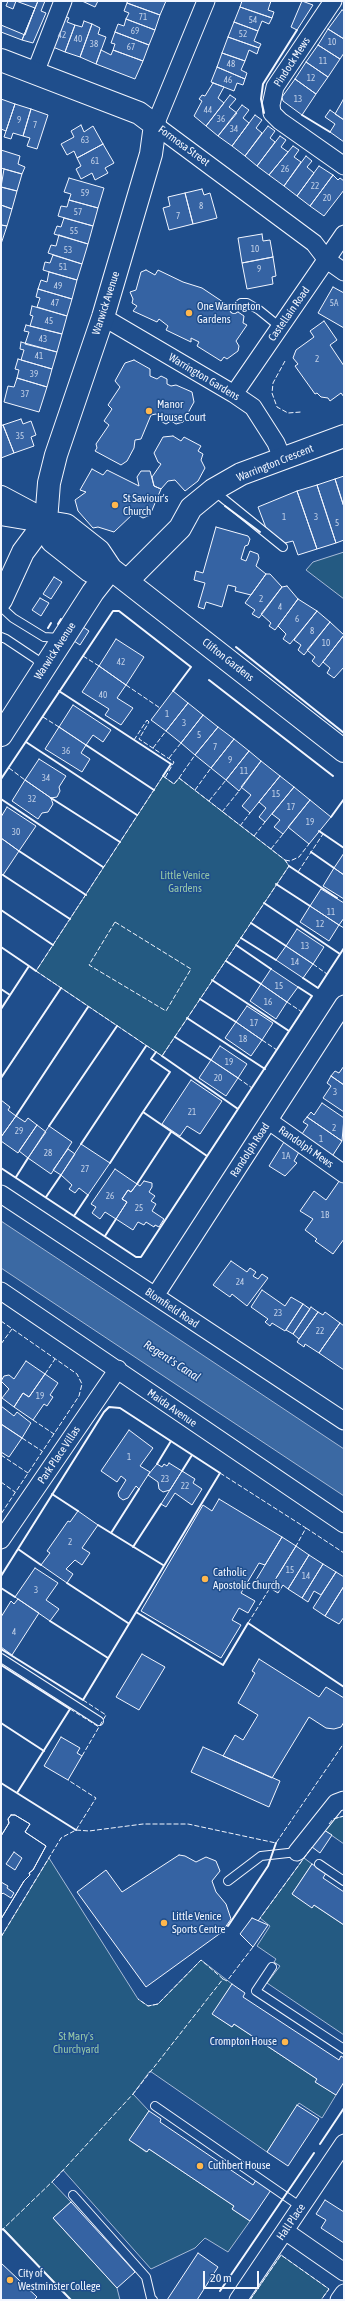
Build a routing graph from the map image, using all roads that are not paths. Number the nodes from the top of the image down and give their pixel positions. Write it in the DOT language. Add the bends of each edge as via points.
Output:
graph roads {
  1 [pos="63,1"];
  2 [pos="206,1"];
  3 [pos="333,1"];
  4 [pos="1,60"];
  5 [pos="34,74"];
  6 [pos="154,125"];
  7 [pos="344,166"];
  8 [pos="344,234"];
  9 [pos="327,260"];
  10 [pos="344,272"];
  11 [pos="234,309"];
  12 [pos="103,317"];
  13 [pos="280,327"];
  14 [pos="234,394"];
  15 [pos="344,436"];
  16 [pos="282,458"];
  17 [pos="213,490"];
  18 [pos="1,498"];
  19 [pos="1,514"];
  20 [pos="46,521"];
  21 [pos="283,547"];
  22 [pos="119,575"];
  23 [pos="1,600"];
  24 [pos="1,607"];
  25 [pos="1,637"];
  26 [pos="63,638"];
  27 [pos="44,668"];
  28 [pos="1,735"];
  29 [pos="344,751"];
  30 [pos="342,1013"];
  31 [pos="268,1121"];
  32 [pos="344,1174"];
  33 [pos="1,1194"];
  34 [pos="1,1291"];
  35 [pos="155,1296"];
  36 [pos="118,1369"];
  37 [pos="344,1421"];
  38 [pos="344,1524"];
  39 [pos="1,1540"];
  40 [pos="1,1658"];
  41 [pos="99,1721"];
  42 [pos="344,1800"];
  43 [pos="297,1852"];
  44 [pos="319,1864"];
  45 [pos="228,1881"];
  46 [pos="344,1881"];
  47 [pos="272,1967"];
  48 [pos="344,2050"];
  49 [pos="154,2106"];
  50 [pos="344,2143"];
  51 [pos="73,2195"];
  52 [pos="301,2207"];
  53 [pos="285,2231"];
  54 [pos="344,2272"];
  55 [pos="344,2293"];
  56 [pos="153,2300"];
  57 [pos="238,2300"];
  58 [pos="339,2300"];
  1 -- 5 [label="street"];
  2 -- 6 [label="street, Warwick Avenue"];
  3 -- 7 [label="street, Pindock Mews" via="274,87 271,105 272,112 280,121"];
  4 -- 5 [label="main road, Formosa Street"];
  5 -- 6 [label="main road, Formosa Street" via="139,113"];
  6 -- 9 [label="street, Formosa Street" via="314,243"];
  6 -- 12 [label="main road, Warwick Avenue" via="150,154"];
  8 -- 9 [label="street, Castellain Road"];
  9 -- 10 [label="street, Formosa Street"];
  9 -- 13 [label="street, Castellain Road"];
  11 -- 13 [label="lane" via="241,303 247,303"];
  12 -- 14 [label="street, Warrington Gardens"];
  12 -- 20 [label="main road, Warwick Avenue" via="56,455 49,483"];
  13 -- 14 [label="street, Castellain Road"];
  14 -- 16 [label="street, Warrington Gardens" via="253,407 276,443"];
  15 -- 16 [label="main road, Warrington Crescent"];
  16 -- 17 [label="main road, Warrington Crescent" via="241,474"];
  17 -- 21 [label="lane"];
  17 -- 22 [label="main road, Warrington Crescent" via="191,508 180,528"];
  18 -- 20 [label="main road"];
  19 -- 20 [label="main road"];
  20 -- 22 [label="main road, Clifton Gardens" via="66,525 99,551"];
  20 -- 23 [label="main road" via="23,552"];
  22 -- 26 [label="main road, Warwick Avenue" via="93,592"];
  22 -- 29 [label="main road, Clifton Gardens"];
  24 -- 26 [label="lane" via="13,618 44,637"];
  25 -- 27 [label="lane" via="36,659"];
  26 -- 27 [label="main road, Warwick Avenue"];
  27 -- 28 [label="main road, Warwick Avenue"];
  30 -- 31 [label="street, Randolph Road"];
  31 -- 32 [label="street, Randolph Mews"];
  31 -- 35 [label="street, Randolph Road"];
  33 -- 35 [label="street, Blomfield Road"];
  34 -- 36 [label="street, Maida Avenue"];
  35 -- 37 [label="street, Blomfield Road"];
  36 -- 38 [label="street, Maida Avenue"];
  36 -- 39 [label="street, Park Place Villas"];
  40 -- 41 [label="lane"];
  42 -- 43 [label="street" via="336,1803"];
  43 -- 45 [label="lane" via="261,1856"];
  44 -- 46 [label="lane"];
  47 -- 48 [label="lane" via="256,1991"];
  49 -- 52 [label="lane"];
  50 -- 52 [label="street, Hall Place"];
  51 -- 56 [label="lane" via="146,2277"];
  52 -- 53 [label="street, Hall Place"];
  53 -- 54 [label="street"];
  53 -- 57 [label="street, Hall Place"];
  55 -- 58 [label="street"];
}
